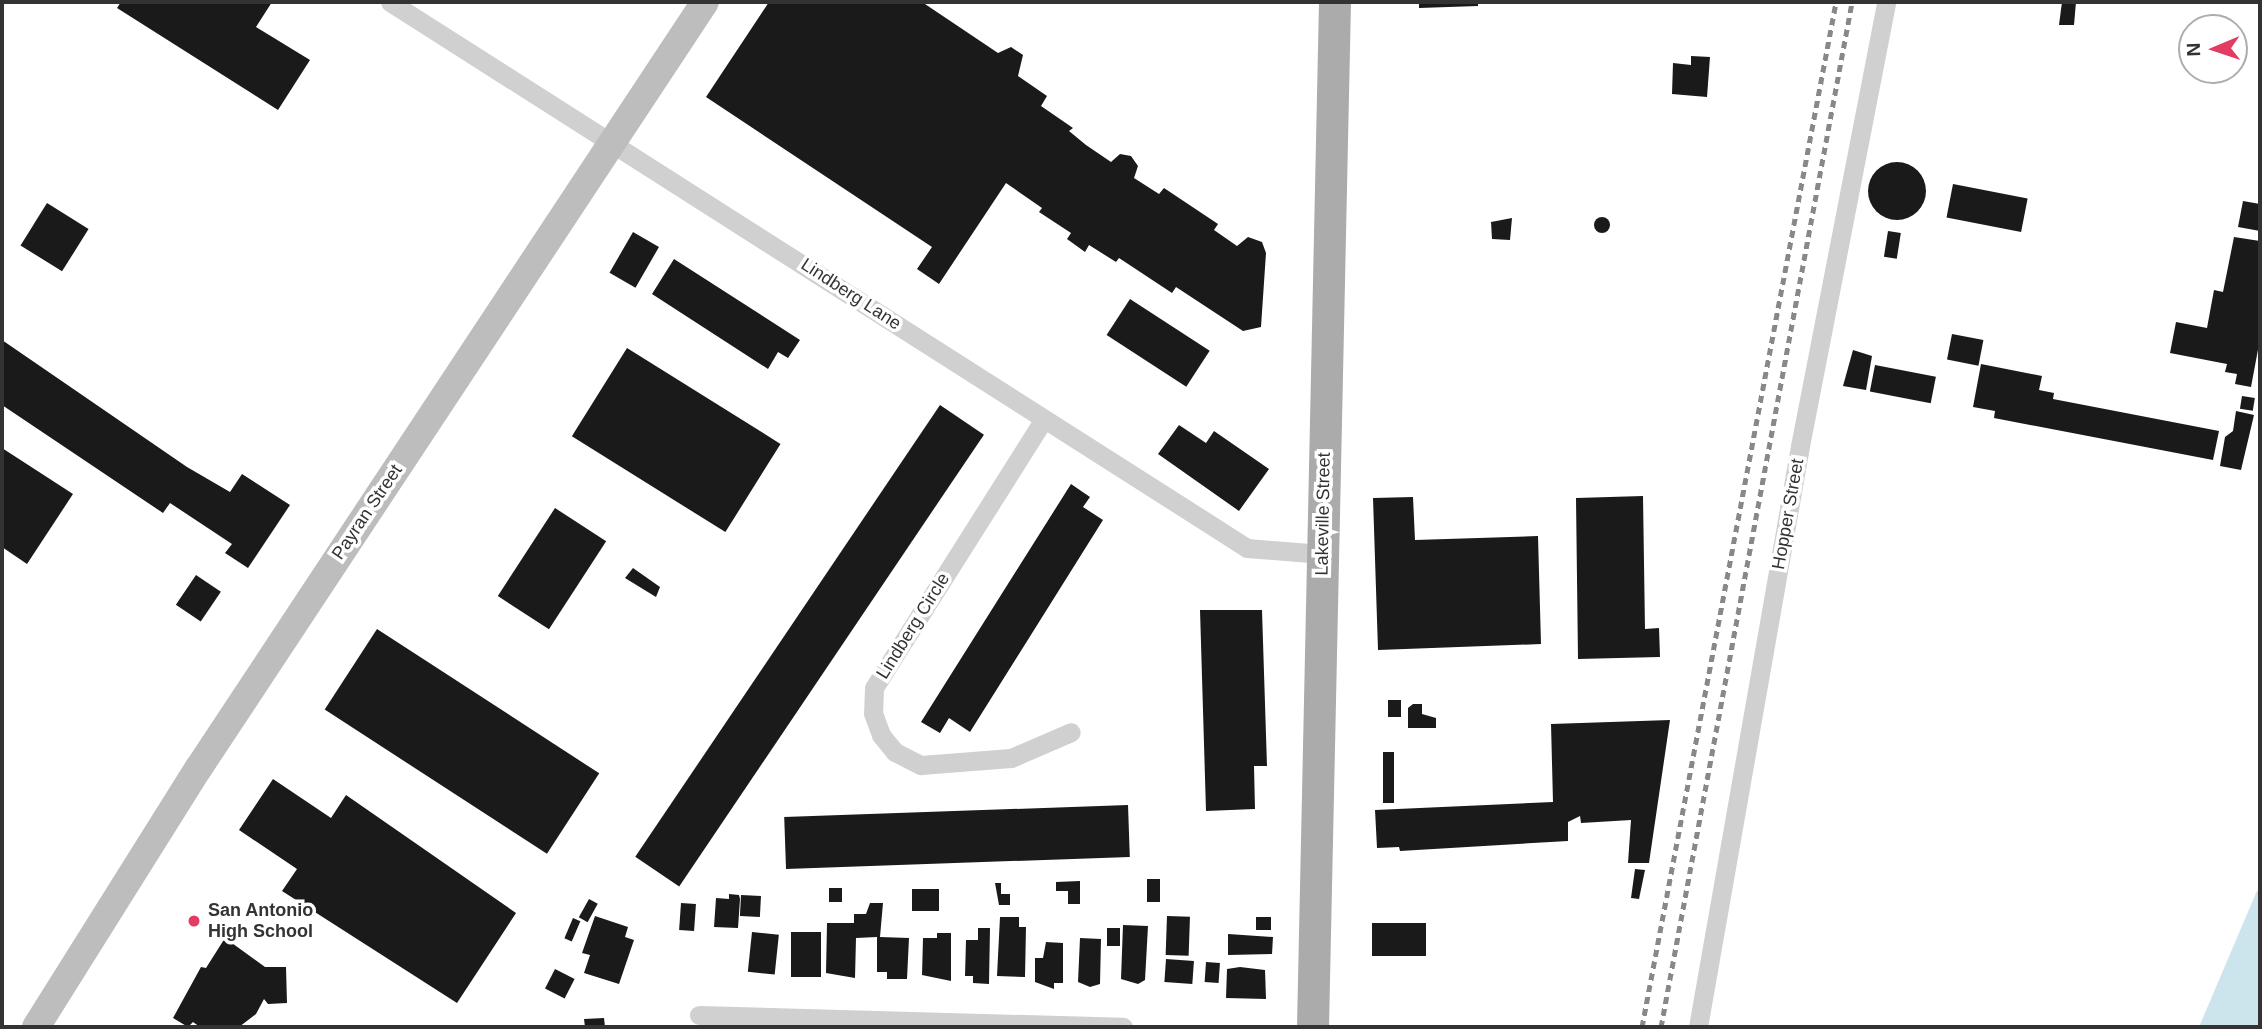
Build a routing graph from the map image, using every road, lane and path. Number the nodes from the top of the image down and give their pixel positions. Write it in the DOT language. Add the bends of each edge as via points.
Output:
graph roads {
  1 [pos="390,2"];
  2 [pos="705,2"];
  3 [pos="1335,2"];
  4 [pos="1886,2"];
  5 [pos="613,141"];
  6 [pos="1044,419"];
  7 [pos="1322,554"];
  8 [pos="1072,732"];
  9 [pos="699,1015"];
  10 [pos="36,1027"];
  11 [pos="1123,1027"];
  12 [pos="1313,1027"];
  13 [pos="1698,1027"];
  1 -- 5 [label="street, Lindberg Lane"];
  2 -- 5 [label="main road, Payran Street"];
  3 -- 7 [label="main road, Lakeville Street"];
  4 -- 13 [label="street, Hopper Street" via="1800,446"];
  5 -- 6 [label="street, Lindberg Lane"];
  5 -- 10 [label="main road, Payran Street" via="198,769"];
  6 -- 7 [label="street, Lindberg Lane" via="1247,548"];
  6 -- 8 [label="street, Lindberg Circle" via="874,688 873,713 881,735 895,752 921,765 1012,758"];
  7 -- 12 [label="main road, Lakeville Street"];
  9 -- 11 [label="street"];
}
